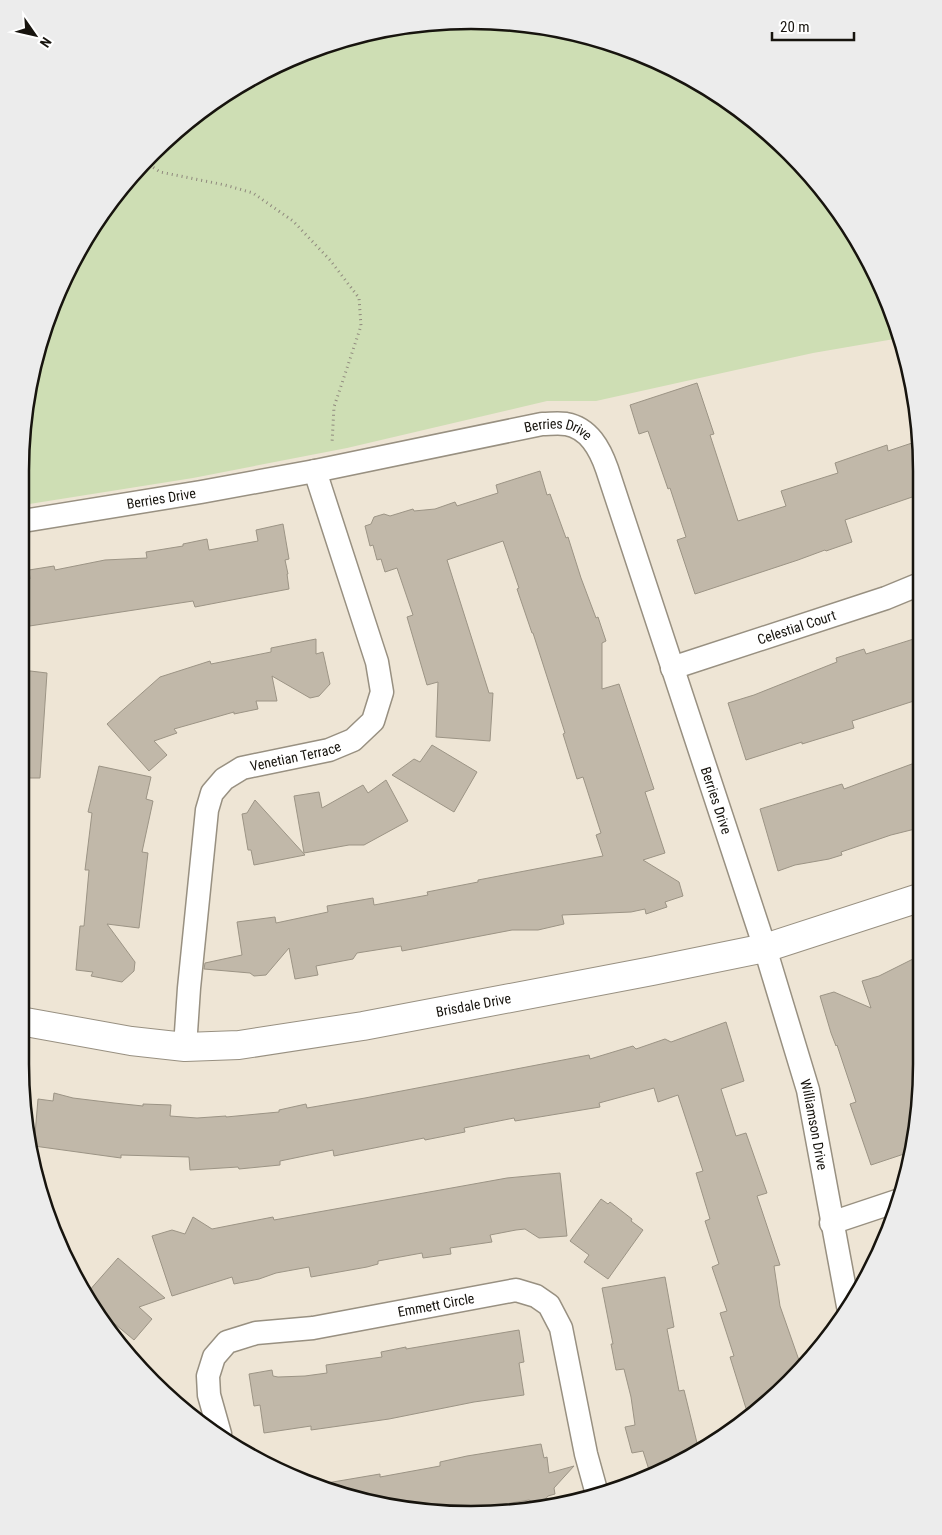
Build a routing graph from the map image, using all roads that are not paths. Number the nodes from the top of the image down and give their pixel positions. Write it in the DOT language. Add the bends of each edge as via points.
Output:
graph roads {
  1 [pos="315,471"];
  2 [pos="29,520"];
  3 [pos="913,587"];
  4 [pos="672,668"];
  5 [pos="913,900"];
  6 [pos="765,948"];
  7 [pos="29,1023"];
  8 [pos="186,1047"];
  9 [pos="891,1203"];
  10 [pos="832,1223"];
  11 [pos="846,1298"];
  12 [pos="218,1427"];
  13 [pos="595,1488"];
  1 -- 2 [label="street, Berries Drive"];
  1 -- 4 [label="street, Berries Drive" via="542,424 567,424 586,434 601,451"];
  1 -- 8 [label="street, Venetian Terrace" via="377,662 382,692 373,722 353,740 329,750 242,768 224,779 212,794 207,810"];
  3 -- 4 [label="street, Celestial Court"];
  4 -- 6 [label="street, Berries Drive"];
  5 -- 6 [label="street, Brisdale Drive"];
  6 -- 8 [label="street, Brisdale Drive" via="363,1026 239,1045"];
  6 -- 10 [label="street, Williamson Drive" via="808,1090"];
  7 -- 8 [label="street, Brisdale Drive" via="131,1041"];
  9 -- 10 [label="street"];
  10 -- 11 [label="street, Williamson Drive"];
  12 -- 13 [label="street, Emmett Circle" via="208,1395 208,1376 214,1357 227,1342 256,1333 313,1328 516,1290 536,1296 549,1305 561,1328"];
}
